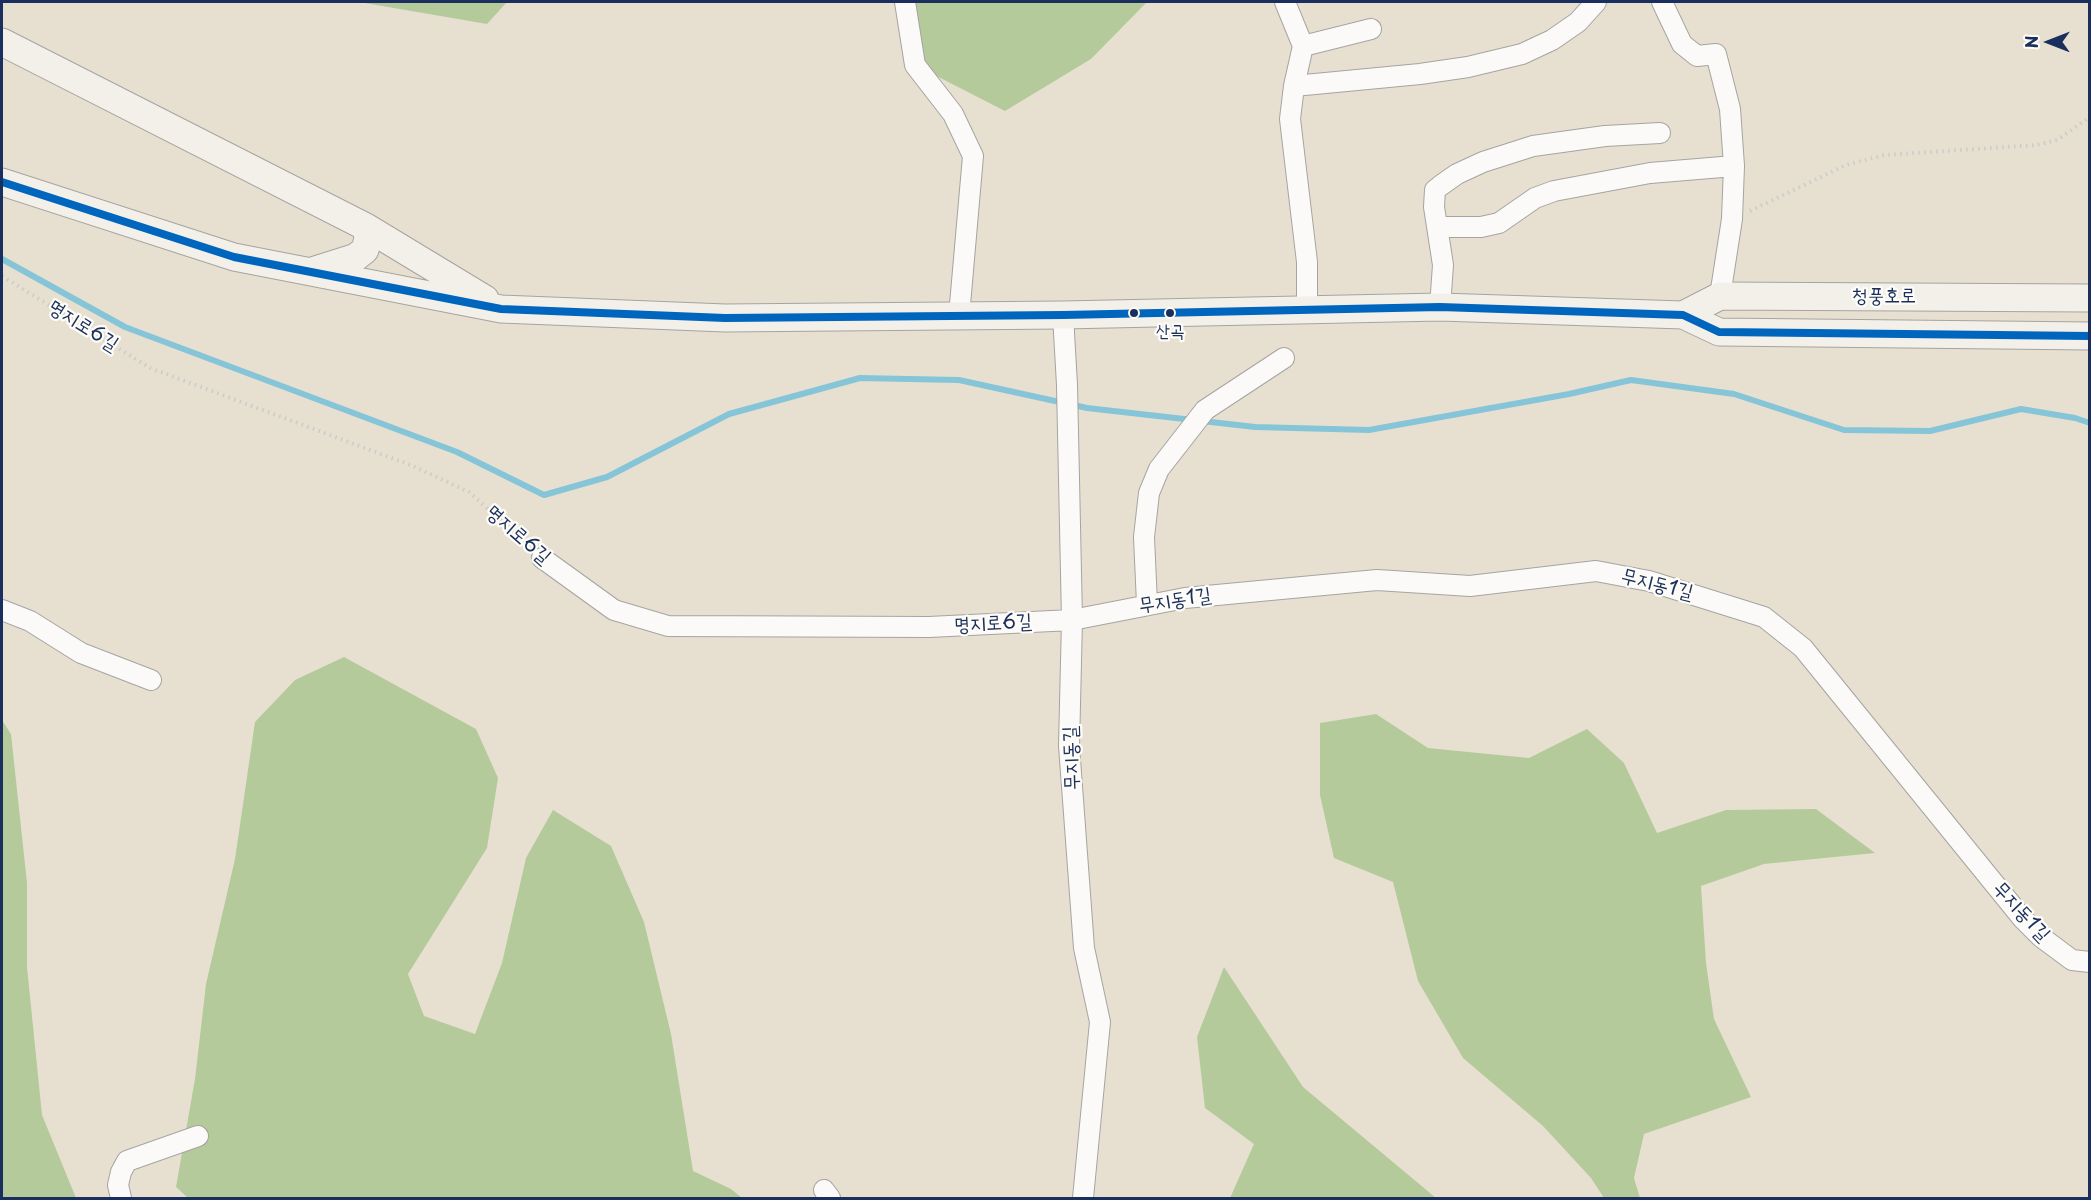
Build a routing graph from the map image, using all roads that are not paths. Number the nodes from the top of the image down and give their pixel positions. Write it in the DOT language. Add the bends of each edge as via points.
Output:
graph roads {
  1 [pos="905,2"];
  2 [pos="1285,2"];
  3 [pos="1596,2"];
  4 [pos="1662,2"];
  5 [pos="1371,29"];
  6 [pos="2,42"];
  7 [pos="1303,46"];
  8 [pos="1294,86"];
  9 [pos="1660,133"];
  10 [pos="1734,166"];
  11 [pos="2,182"];
  12 [pos="366,227"];
  13 [pos="1439,227"];
  14 [pos="314,271"];
  15 [pos="1720,296"];
  16 [pos="2090,298"];
  17 [pos="1440,307"];
  18 [pos="501,309"];
  19 [pos="1307,309"];
  20 [pos="1063,315"];
  21 [pos="1683,315"];
  22 [pos="959,316"];
  23 [pos="2090,336"];
  24 [pos="1284,358"];
  25 [pos="543,558"];
  26 [pos="1147,604"];
  27 [pos="2,610"];
  28 [pos="1072,620"];
  29 [pos="151,680"];
  30 [pos="2090,962"];
  31 [pos="198,1136"];
  32 [pos="121,1198"];
  33 [pos="1083,1198"];
  1 -- 22 [label="street" via="915,65 953,114 973,156"];
  2 -- 7 [label="street"];
  3 -- 8 [label="street" via="1578,22 1522,54 1432,72"];
  4 -- 10 [label="street" via="1682,44 1698,56 1716,54 1730,109"];
  5 -- 7 [label="street"];
  6 -- 12 [label="main road"];
  7 -- 8 [label="street"];
  8 -- 19 [label="street" via="1290,119 1307,262"];
  9 -- 13 [label="street" via="1533,146 1483,162 1435,190"];
  10 -- 13 [label="street" via="1650,173 1554,191 1535,198 1499,223"];
  10 -- 15 [label="street" via="1732,219"];
  11 -- 14 [label="main road, 청풍호로" via="234,257"];
  12 -- 14 [label="main road" via="365,250 356,257"];
  12 -- 18 [label="main road"];
  13 -- 17 [label="street" via="1443,265"];
  14 -- 18 [label="main road, 청풍호로"];
  15 -- 16 [label="main road, 청풍호로"];
  15 -- 21 [label="main road, 청풍호로"];
  17 -- 19 [label="main road, 청풍호로"];
  17 -- 21 [label="main road, 청풍호로"];
  18 -- 22 [label="main road, 청풍호로" via="725,318"];
  19 -- 20 [label="main road, 청풍호로"];
  20 -- 22 [label="main road, 청풍호로"];
  20 -- 28 [label="street, 무지동길"];
  21 -- 23 [label="main road, 청풍호로" via="1719,332"];
  24 -- 26 [label="street" via="1205,410 1159,469 1149,493 1144,537"];
  25 -- 28 [label="street, 명지로6길" via="614,610 668,626 929,627"];
  26 -- 28 [label="street, 무지동1길"];
  26 -- 30 [label="street, 무지동1길" via="1377,580 1470,586 1596,571 1649,581 1764,617 1803,648 2023,919 2072,960"];
  27 -- 29 [label="street" via="30,621 81,653"];
  28 -- 33 [label="street, 무지동길" via="1071,769 1084,948 1100,1022"];
  31 -- 32 [label="street" via="127,1161 118,1185"];
}
